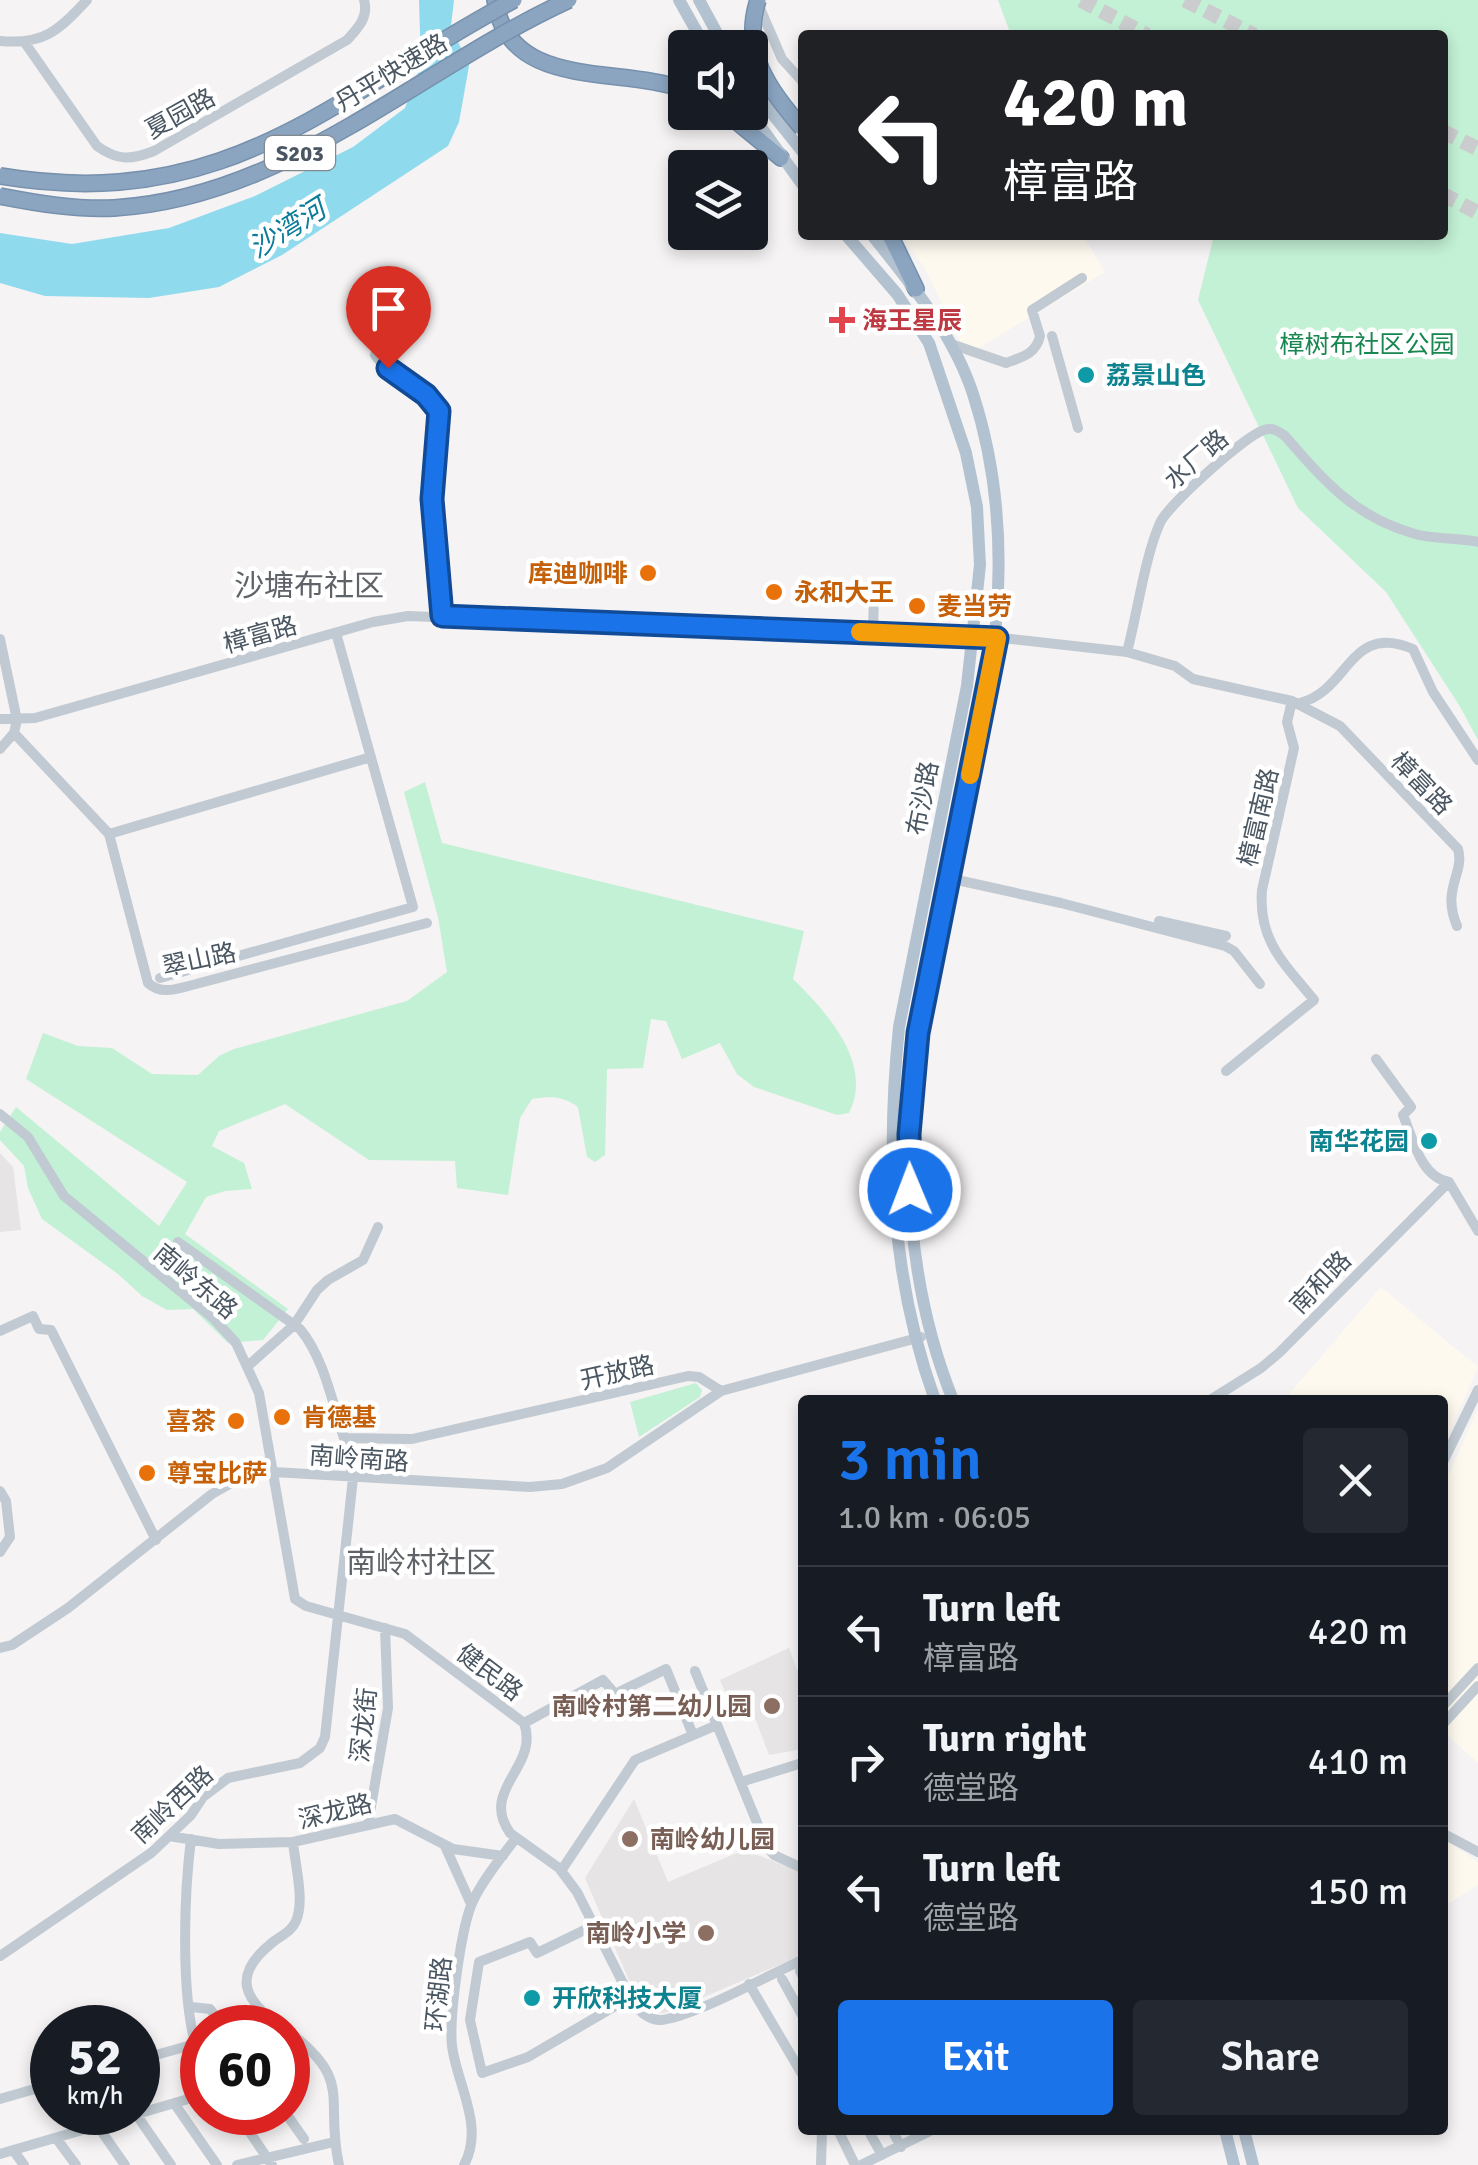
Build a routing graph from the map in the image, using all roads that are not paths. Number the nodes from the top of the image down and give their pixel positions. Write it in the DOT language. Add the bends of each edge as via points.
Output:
graph roads {
  1 [pos="87,0"];
  2 [pos="364,0"];
  3 [pos="495,0"];
  4 [pos="514,0"];
  5 [pos="569,0"];
  6 [pos="678,0"];
  7 [pos="699,0"];
  8 [pos="758,0"];
  9 [pos="696,30"];
  10 [pos="715,30"];
  11 [pos="0,41"];
  12 [pos="26,43"];
  13 [pos="798,77"];
  14 [pos="668,85"];
  15 [pos="768,108"];
  16 [pos="798,123"];
  17 [pos="747,130"];
  18 [pos="762,130"];
  19 [pos="798,146"];
  20 [pos="781,158"];
  21 [pos="0,168"];
  22 [pos="0,176"];
  23 [pos="798,179"];
  24 [pos="145,180"];
  25 [pos="5,198"];
  26 [pos="850,240"];
  27 [pos="876,240"];
  28 [pos="892,240"];
  29 [pos="1082,278"];
  30 [pos="916,290"];
  31 [pos="1052,336"];
  32 [pos="952,344"];
  33 [pos="376,355"];
  34 [pos="1078,428"];
  35 [pos="1478,542"];
  36 [pos="1000,563"];
  37 [pos="980,564"];
  38 [pos="874,592"];
  39 [pos="442,616"];
  40 [pos="873,632"];
  41 [pos="336,633"];
  42 [pos="974,637"];
  43 [pos="997,638"];
  44 [pos="0,640"];
  45 [pos="1128,652"];
  46 [pos="1296,702"];
  47 [pos="0,719"];
  48 [pos="17,720"];
  49 [pos="14,734"];
  50 [pos="0,749"];
  51 [pos="370,756"];
  52 [pos="1478,760"];
  53 [pos="109,834"];
  54 [pos="949,875"];
  55 [pos="427,923"];
  56 [pos="1457,926"];
  57 [pos="1226,936"];
  58 [pos="160,978"];
  59 [pos="1260,984"];
  60 [pos="1376,1059"];
  61 [pos="1226,1071"];
  62 [pos="0,1114"];
  63 [pos="1449,1182"];
  64 [pos="378,1227"];
  65 [pos="1478,1230"];
  66 [pos="178,1242"];
  67 [pos="294,1325"];
  68 [pos="0,1331"];
  69 [pos="932,1334"];
  70 [pos="914,1338"];
  71 [pos="249,1365"];
  72 [pos="1478,1390"];
  73 [pos="721,1391"];
  74 [pos="933,1395"];
  75 [pos="951,1395"];
  76 [pos="1218,1395"];
  77 [pos="344,1438"];
  78 [pos="1448,1452"];
  79 [pos="274,1472"];
  80 [pos="353,1478"];
  81 [pos="0,1490"];
  82 [pos="156,1540"];
  83 [pos="0,1552"];
  84 [pos="338,1615"];
  85 [pos="385,1628"];
  86 [pos="21,1638"];
  87 [pos="0,1640"];
  88 [pos="0,1648"];
  89 [pos="1478,1668"];
  90 [pos="695,1671"];
  91 [pos="1478,1686"];
  92 [pos="1448,1700"];
  93 [pos="1448,1718"];
  94 [pos="524,1723"];
  95 [pos="718,1725"];
  96 [pos="693,1735"];
  97 [pos="798,1763"];
  98 [pos="741,1782"];
  99 [pos="368,1824"];
  100 [pos="169,1836"];
  101 [pos="1448,1836"];
  102 [pos="516,1838"];
  103 [pos="191,1839"];
  104 [pos="293,1842"];
  105 [pos="445,1846"];
  106 [pos="1478,1852"];
  107 [pos="503,1856"];
  108 [pos="798,1866"];
  109 [pos="561,1871"];
  110 [pos="471,1904"];
  111 [pos="595,1926"];
  112 [pos="0,1956"];
  113 [pos="798,1969"];
  114 [pos="782,1979"];
  115 [pos="749,1984"];
  116 [pos="629,1998"];
  117 [pos="190,2005"];
  118 [pos="255,2005"];
  119 [pos="798,2007"];
  120 [pos="310,2049"];
  121 [pos="798,2067"];
  122 [pos="30,2090"];
  123 [pos="0,2099"];
  124 [pos="180,2101"];
  125 [pos="174,2103"];
  126 [pos="160,2107"];
  127 [pos="65,2135"];
  128 [pos="104,2135"];
  129 [pos="150,2135"];
  130 [pos="252,2135"];
  131 [pos="301,2135"];
  132 [pos="822,2135"];
  133 [pos="841,2135"];
  134 [pos="871,2135"];
  135 [pos="895,2135"];
  136 [pos="915,2135"];
  137 [pos="1226,2135"];
  138 [pos="1245,2135"];
  139 [pos="56,2138"];
  140 [pos="304,2139"];
  141 [pos="334,2142"];
  142 [pos="901,2146"];
  143 [pos="14,2150"];
  144 [pos="0,2154"];
  145 [pos="882,2155"];
  146 [pos="270,2161"];
  147 [pos="855,2161"];
  148 [pos="24,2165"];
  149 [pos="76,2165"];
  150 [pos="125,2165"];
  151 [pos="171,2165"];
  152 [pos="217,2165"];
  153 [pos="237,2165"];
  154 [pos="339,2165"];
  155 [pos="464,2165"];
  156 [pos="821,2165"];
  157 [pos="1234,2165"];
  158 [pos="1254,2165"];
  1 -- 12 [label="street" via="48,34"];
  2 -- 12 [label="street, 夏园路" via="365,15 347,40 131,160 97,146"];
  3 -- 14 [label="highway, bridge" via="513,42 538,62"];
  4 -- 24 [label="highway, 丹平快速路 / S203, bridge" via="279,139 200,169"];
  5 -- 25 [label="highway, 丹平快速路 / S203, bridge" via="331,138 243,180 110,208"];
  6 -- 9 [label="main road"];
  7 -- 10 [label="main road"];
  8 -- 13 [label="street" via="782,59"];
  8 -- 16 [label="highway, bridge" via="752,34 759,68"];
  11 -- 12 [label="street"];
  15 -- 19 [label="main road"];
  17 -- 20 [label="highway"];
  18 -- 20 [label="main road"];
  20 -- 23 [label="main road"];
  21 -- 24 [label="highway, bridge" via="49,178"];
  22 -- 24 [label="highway, 丹平快速路 / S203, bridge" via="97,186"];
  26 -- 37 [label="main road, 布沙路" via="929,343 966,453 978,507"];
  27 -- 30 [label="main road, 布沙路"];
  28 -- 30 [label="highway"];
  29 -- 32 [label="street" via="1032,310 1040,336 1028,355 1006,363"];
  30 -- 32 [label="main road, 布沙路"];
  31 -- 34 [label="street"];
  32 -- 36 [label="main road, 布沙路" via="985,446"];
  33 -- 39 [label="street" via="439,411 432,499"];
  35 -- 45 [label="street, 水厂路" via="1416,534 1367,514 1330,488 1285,436 1268,429 1224,459 1161,520"];
  36 -- 37 [label="main road"];
  36 -- 43 [label="main road, 布沙路"];
  37 -- 42 [label="main road, 布沙路"];
  38 -- 40 [label="street"];
  39 -- 40 [label="street, 樟富路"];
  39 -- 41 [label="street, 樟富路" via="391,618"];
  40 -- 42 [label="street, 樟富路"];
  41 -- 48 [label="street, 樟富路"];
  41 -- 51 [label="street"];
  42 -- 43 [label="street, 樟富路"];
  42 -- 70 [label="main road, 布沙路" via="894,1082 892,1191"];
  43 -- 45 [label="street"];
  43 -- 54 [label="main road, 布沙路"];
  44 -- 48 [label="street"];
  45 -- 46 [label="street" via="1176,666 1193,680"];
  46 -- 52 [label="street" via="1319,693 1370,645 1398,643 1422,662 1433,692"];
  46 -- 56 [label="street, 樟富路" via="1340,726 1458,849 1450,893"];
  46 -- 61 [label="street, 樟富南路" via="1288,722 1294,748 1260,912 1268,939 1314,1000"];
  47 -- 48 [label="street, 樟富路"];
  48 -- 49 [label="street"];
  49 -- 50 [label="street"];
  49 -- 53 [label="street, 翠山路"];
  51 -- 53 [label="street"];
  51 -- 58 [label="street" via="413,907"];
  53 -- 55 [label="street, 翠山路" via="148,983 155,989"];
  54 -- 57 [label="street"];
  54 -- 59 [label="street" via="1225,946"];
  54 -- 69 [label="main road, 布沙路" via="918,1033 909,1134 915,1244"];
  60 -- 63 [label="street" via="1411,1107 1403,1115 1427,1170"];
  62 -- 71 [label="street, 南岭东路" via="28,1137 64,1196 214,1319"];
  63 -- 65 [label="street"];
  63 -- 76 [label="street, 南和路" via="1270,1361"];
  64 -- 67 [label="street" via="364,1260 328,1280"];
  66 -- 67 [label="street"];
  67 -- 71 [label="street"];
  67 -- 77 [label="street" via="310,1342"];
  68 -- 82 [label="street" via="33,1316 39,1328 50,1330"];
  69 -- 70 [label="street"];
  69 -- 75 [label="main road, 布沙路"];
  70 -- 73 [label="street"];
  70 -- 74 [label="main road, 布沙路"];
  71 -- 79 [label="street, 南岭东路"];
  72 -- 78 [label="street"];
  73 -- 77 [label="street, 开放路" via="688,1376 412,1438"];
  73 -- 80 [label="street, 南岭南路" via="607,1468 562,1484"];
  77 -- 80 [label="street"];
  79 -- 80 [label="street, 南岭南路"];
  79 -- 82 [label="street, 南岭南路" via="235,1481"];
  79 -- 84 [label="street, 南岭东路" via="295,1599"];
  80 -- 84 [label="street, 南岭西路"];
  81 -- 83 [label="street" via="10,1538"];
  82 -- 86 [label="street, 南岭南路"];
  84 -- 85 [label="street, 健民路"];
  84 -- 100 [label="street, 南岭西路" via="320,1748 300,1763 228,1778"];
  85 -- 94 [label="street, 健民路" via="416,1641"];
  85 -- 99 [label="street, 深龙街" via="388,1708"];
  86 -- 87 [label="street"];
  86 -- 88 [label="street, 南岭南路"];
  89 -- 92 [label="street"];
  90 -- 95 [label="street"];
  91 -- 93 [label="street"];
  94 -- 96 [label="street" via="603,1680 615,1694 666,1669"];
  94 -- 102 [label="street, 健民路" via="528,1748 502,1798 501,1815"];
  95 -- 96 [label="street"];
  95 -- 98 [label="street"];
  96 -- 109 [label="street" via="635,1760"];
  97 -- 98 [label="street"];
  98 -- 108 [label="street" via="767,1846"];
  99 -- 104 [label="street, 深龙路"];
  99 -- 105 [label="street, 深龙路" via="395,1819"];
  100 -- 103 [label="street, 深龙路"];
  100 -- 112 [label="street, 南岭西路"];
  101 -- 106 [label="street"];
  102 -- 107 [label="street, 环湖路"];
  102 -- 109 [label="street"];
  103 -- 104 [label="street, 深龙路"];
  103 -- 117 [label="street" via="185,1920"];
  104 -- 118 [label="street" via="298,1916 288,1933 255,1958 246,1978"];
  105 -- 107 [label="street, 深龙路"];
  105 -- 110 [label="street"];
  107 -- 110 [label="street, 环湖路"];
  109 -- 111 [label="street"];
  110 -- 155 [label="street, 环湖路" via="452,2029 473,2134"];
  111 -- 116 [label="street"];
  111 -- 116 [label="street" via="538,1954 530,1942 479,1962 470,2020 482,2072 528,2057"];
  113 -- 115 [label="street"];
  114 -- 119 [label="street"];
  115 -- 116 [label="street" via="662,2020 643,2014"];
  115 -- 121 [label="street"];
  120 -- 141 [label="street" via="332,2080"];
  122 -- 123 [label="street"];
  124 -- 125 [label="street"];
  125 -- 126 [label="street"];
  125 -- 152 [label="street"];
  127 -- 139 [label="street"];
  128 -- 150 [label="street"];
  129 -- 151 [label="street"];
  130 -- 146 [label="street"];
  131 -- 140 [label="street"];
  132 -- 156 [label="street"];
  133 -- 147 [label="street"];
  134 -- 145 [label="street"];
  135 -- 142 [label="street"];
  136 -- 142 [label="street"];
  137 -- 157 [label="main road"];
  138 -- 158 [label="main road"];
  139 -- 143 [label="street"];
  139 -- 149 [label="street"];
  141 -- 146 [label="street"];
  141 -- 154 [label="street"];
  142 -- 145 [label="street"];
  143 -- 144 [label="street"];
  143 -- 148 [label="street"];
  145 -- 147 [label="street"];
  146 -- 153 [label="street"];
}
